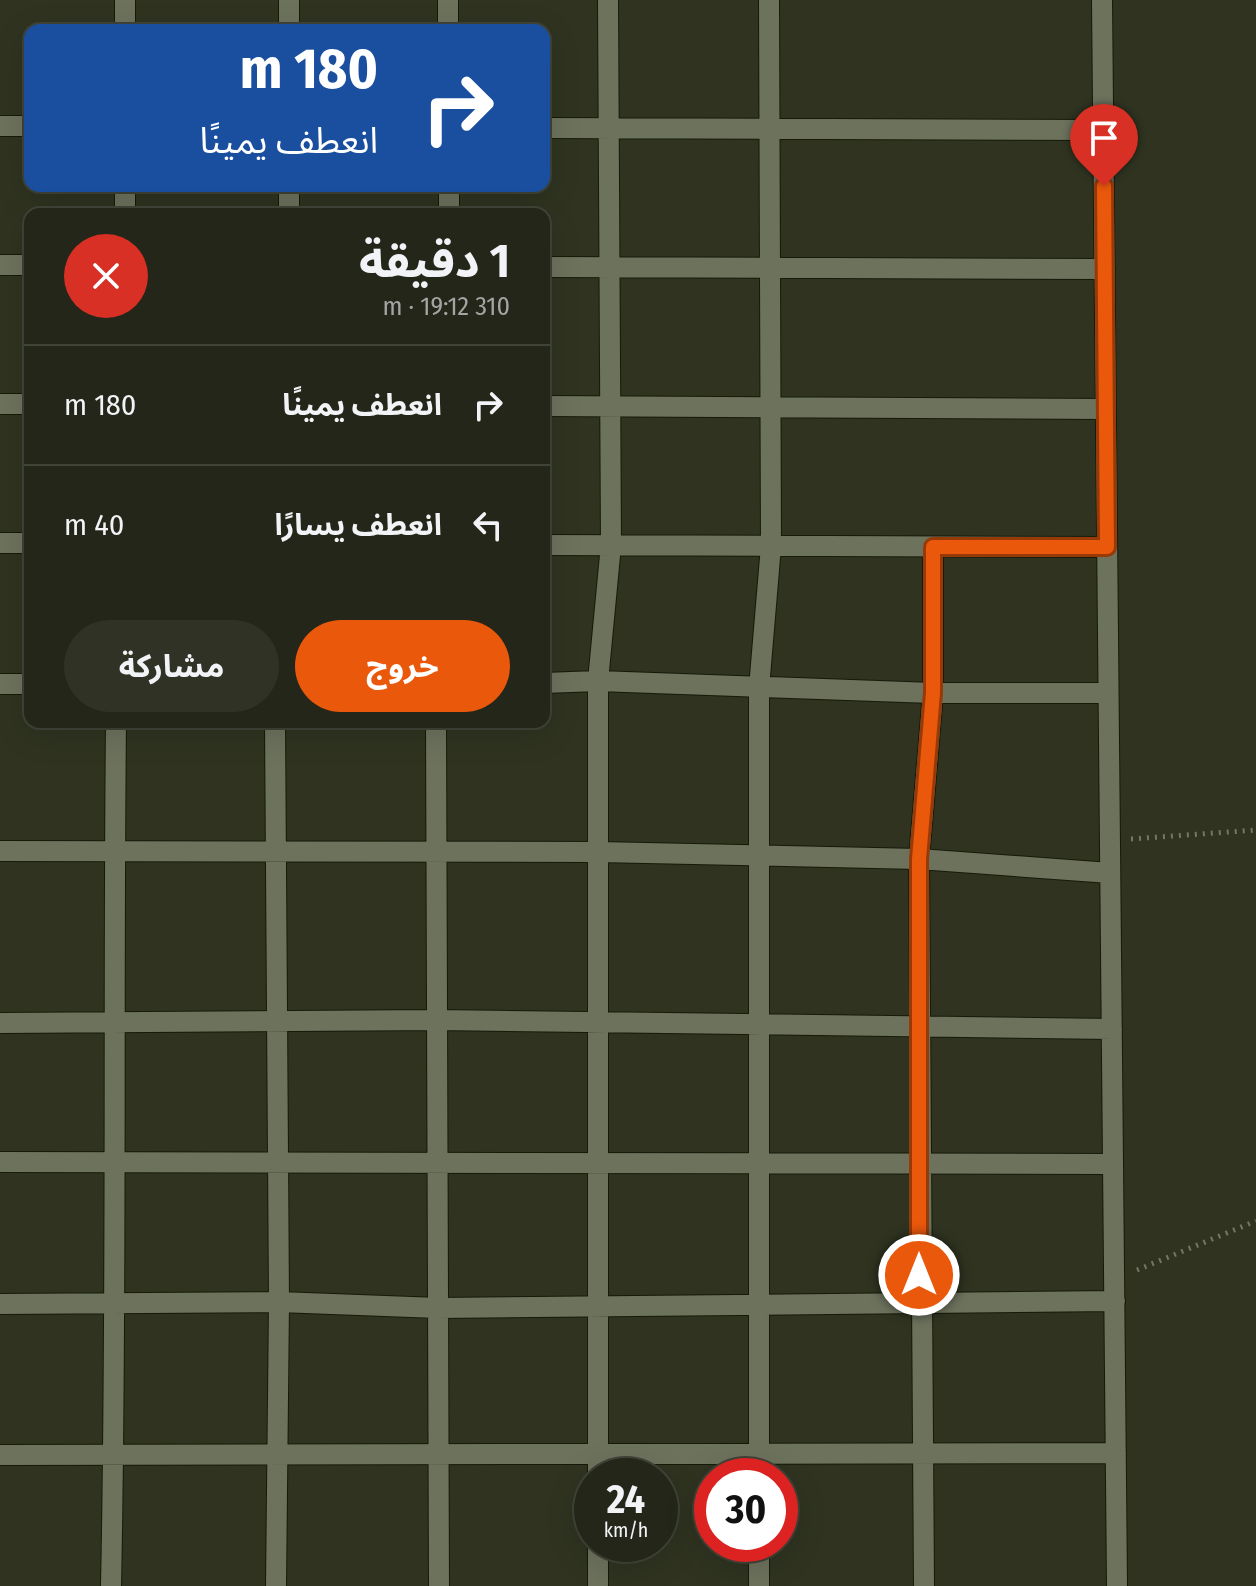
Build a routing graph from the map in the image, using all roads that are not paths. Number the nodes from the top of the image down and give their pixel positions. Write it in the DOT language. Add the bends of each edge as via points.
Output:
graph roads {
  1 [pos="125,0"];
  2 [pos="289,0"];
  3 [pos="448,0"];
  4 [pos="608,0"];
  5 [pos="769,0"];
  6 [pos="1102,0"];
  7 [pos="125,24"];
  8 [pos="289,24"];
  9 [pos="448,24"];
  10 [pos="0,126"];
  11 [pos="24,126"];
  12 [pos="550,128"];
  13 [pos="609,128"];
  14 [pos="769,129"];
  15 [pos="1103,130"];
  16 [pos="0,265"];
  17 [pos="24,265"];
  18 [pos="550,267"];
  19 [pos="610,267"];
  20 [pos="770,268"];
  21 [pos="1105,269"];
  22 [pos="0,404"];
  23 [pos="24,404"];
  24 [pos="550,406"];
  25 [pos="611,407"];
  26 [pos="771,407"];
  27 [pos="1106,409"];
  28 [pos="0,543"];
  29 [pos="24,543"];
  30 [pos="550,545"];
  31 [pos="611,545"];
  32 [pos="771,546"];
  33 [pos="933,547"];
  34 [pos="1107,547"];
  35 [pos="598,681"];
  36 [pos="550,683"];
  37 [pos="0,684"];
  38 [pos="24,684"];
  39 [pos="759,688"];
  40 [pos="933,693"];
  41 [pos="1108,693"];
  42 [pos="116,728"];
  43 [pos="275,728"];
  44 [pos="436,728"];
  45 [pos="0,851"];
  46 [pos="273,852"];
  47 [pos="598,852"];
  48 [pos="115,853"];
  49 [pos="436,854"];
  50 [pos="758,856"];
  51 [pos="919,859"];
  52 [pos="1110,873"];
  53 [pos="437,1020"];
  54 [pos="115,1022"];
  55 [pos="276,1022"];
  56 [pos="0,1023"];
  57 [pos="597,1023"];
  58 [pos="759,1024"];
  59 [pos="920,1027"];
  60 [pos="1112,1029"];
  61 [pos="0,1162"];
  62 [pos="276,1162"];
  63 [pos="112,1163"];
  64 [pos="597,1163"];
  65 [pos="760,1163"];
  66 [pos="918,1164"];
  67 [pos="1112,1164"];
  68 [pos="439,1166"];
  69 [pos="1115,1301"];
  70 [pos="279,1302"];
  71 [pos="116,1303"];
  72 [pos="919,1303"];
  73 [pos="0,1304"];
  74 [pos="758,1304"];
  75 [pos="597,1306"];
  76 [pos="438,1308"];
  77 [pos="278,1452"];
  78 [pos="599,1452"];
  79 [pos="114,1453"];
  80 [pos="438,1453"];
  81 [pos="920,1453"];
  82 [pos="1116,1453"];
  83 [pos="0,1455"];
  84 [pos="599,1458"];
  85 [pos="759,1458"];
  86 [pos="694,1460"];
  87 [pos="798,1463"];
  88 [pos="598,1562"];
  89 [pos="759,1562"];
  90 [pos="111,1586"];
  91 [pos="276,1586"];
  92 [pos="439,1586"];
  93 [pos="598,1586"];
  94 [pos="759,1586"];
  95 [pos="924,1586"];
  96 [pos="1117,1586"];
  1 -- 7 [label="street"];
  2 -- 8 [label="street"];
  3 -- 9 [label="street"];
  4 -- 13 [label="street"];
  5 -- 14 [label="street"];
  6 -- 15 [label="street"];
  10 -- 11 [label="street"];
  12 -- 13 [label="street"];
  13 -- 14 [label="street"];
  13 -- 19 [label="street"];
  14 -- 15 [label="street"];
  14 -- 20 [label="street"];
  15 -- 21 [label="street"];
  16 -- 17 [label="street"];
  18 -- 19 [label="street"];
  19 -- 20 [label="street"];
  19 -- 25 [label="street"];
  20 -- 21 [label="street"];
  20 -- 26 [label="street"];
  21 -- 27 [label="street"];
  22 -- 23 [label="street"];
  24 -- 25 [label="street"];
  25 -- 26 [label="street"];
  25 -- 31 [label="street"];
  26 -- 27 [label="street"];
  26 -- 32 [label="street"];
  27 -- 34 [label="street"];
  28 -- 29 [label="street"];
  30 -- 31 [label="street"];
  31 -- 32 [label="street"];
  31 -- 35 [label="street"];
  32 -- 33 [label="street"];
  32 -- 39 [label="street"];
  33 -- 34 [label="street"];
  33 -- 40 [label="street"];
  34 -- 41 [label="street"];
  35 -- 36 [label="street"];
  35 -- 39 [label="street"];
  35 -- 47 [label="street"];
  37 -- 38 [label="street"];
  39 -- 40 [label="street"];
  39 -- 50 [label="street"];
  40 -- 41 [label="street"];
  40 -- 51 [label="street"];
  41 -- 52 [label="street"];
  42 -- 48 [label="street"];
  43 -- 46 [label="street"];
  44 -- 49 [label="street"];
  45 -- 48 [label="street"];
  46 -- 48 [label="street"];
  46 -- 49 [label="street"];
  46 -- 55 [label="street"];
  47 -- 49 [label="street"];
  47 -- 50 [label="street"];
  47 -- 57 [label="street"];
  48 -- 54 [label="street"];
  49 -- 53 [label="street"];
  50 -- 51 [label="street"];
  50 -- 58 [label="street"];
  51 -- 52 [label="street"];
  51 -- 59 [label="street"];
  52 -- 60 [label="street"];
  53 -- 55 [label="street"];
  53 -- 57 [label="street"];
  53 -- 68 [label="street"];
  54 -- 55 [label="street"];
  54 -- 56 [label="street"];
  54 -- 63 [label="street"];
  55 -- 62 [label="street"];
  57 -- 58 [label="street"];
  57 -- 64 [label="street"];
  58 -- 59 [label="street"];
  58 -- 65 [label="street"];
  59 -- 60 [label="street"];
  59 -- 66 [label="street"];
  60 -- 67 [label="street"];
  61 -- 63 [label="street"];
  62 -- 63 [label="street"];
  62 -- 68 [label="street"];
  62 -- 70 [label="street"];
  63 -- 71 [label="street"];
  64 -- 65 [label="street"];
  64 -- 68 [label="street"];
  64 -- 75 [label="street"];
  65 -- 66 [label="street"];
  65 -- 74 [label="street"];
  66 -- 67 [label="street"];
  66 -- 72 [label="street"];
  67 -- 69 [label="street"];
  68 -- 76 [label="street"];
  69 -- 72 [label="street"];
  69 -- 82 [label="street"];
  70 -- 71 [label="street"];
  70 -- 76 [label="street"];
  70 -- 77 [label="street"];
  71 -- 73 [label="street"];
  71 -- 79 [label="street"];
  72 -- 74 [label="street"];
  72 -- 81 [label="street"];
  74 -- 75 [label="street"];
  74 -- 85 [label="street"];
  75 -- 76 [label="street"];
  75 -- 78 [label="street"];
  76 -- 80 [label="street"];
  77 -- 79 [label="street"];
  77 -- 80 [label="street"];
  77 -- 91 [label="street"];
  78 -- 80 [label="street"];
  78 -- 84 [label="street"];
  78 -- 86 [label="street"];
  79 -- 83 [label="street"];
  79 -- 90 [label="street"];
  80 -- 92 [label="street"];
  81 -- 82 [label="street"];
  81 -- 87 [label="street"];
  81 -- 95 [label="street"];
  82 -- 96 [label="street"];
  88 -- 93 [label="street"];
  89 -- 94 [label="street"];
}
